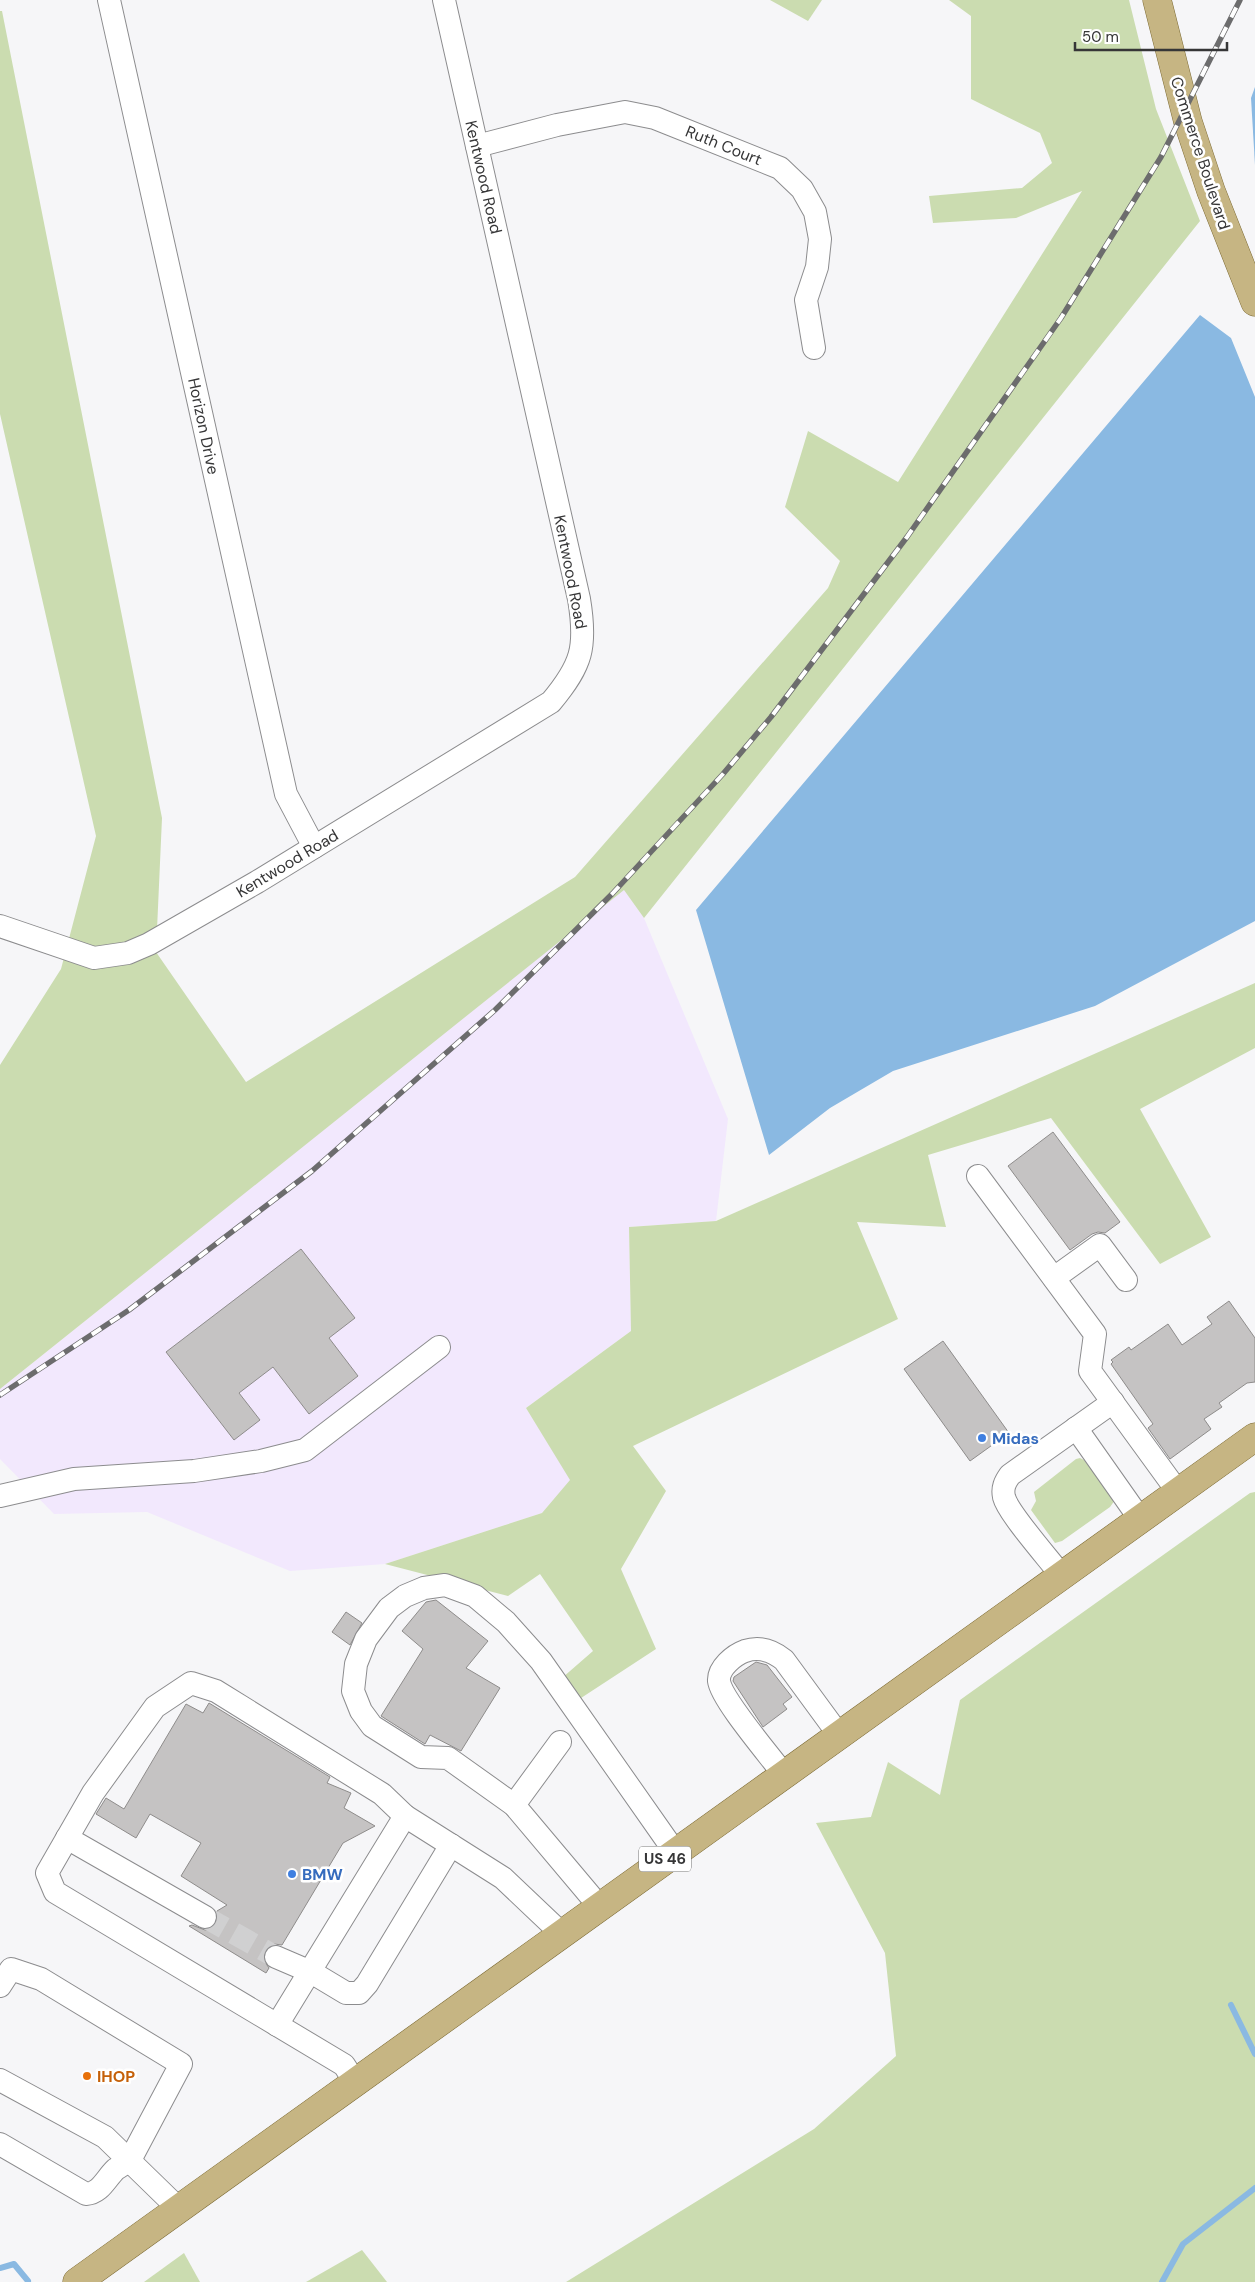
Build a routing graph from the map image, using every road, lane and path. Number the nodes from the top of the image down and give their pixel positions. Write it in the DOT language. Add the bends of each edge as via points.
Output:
graph roads {
  1 [pos="108,0"];
  2 [pos="444,0"];
  3 [pos="1157,0"];
  4 [pos="477,146"];
  5 [pos="1255,301"];
  6 [pos="814,348"];
  7 [pos="314,847"];
  8 [pos="0,926"];
  9 [pos="978,1176"];
  10 [pos="1054,1278"];
  11 [pos="1126,1280"];
  12 [pos="439,1348"];
  13 [pos="1113,1402"];
  14 [pos="1076,1428"];
  15 [pos="1255,1437"];
  16 [pos="1178,1492"];
  17 [pos="0,1496"];
  18 [pos="1140,1519"];
  19 [pos="1061,1575"];
  20 [pos="839,1735"];
  21 [pos="560,1742"];
  22 [pos="784,1775"];
  23 [pos="514,1805"];
  24 [pos="405,1816"];
  25 [pos="67,1838"];
  26 [pos="451,1845"];
  27 [pos="675,1852"];
  28 [pos="599,1906"];
  29 [pos="205,1917"];
  30 [pos="561,1933"];
  31 [pos="276,1956"];
  32 [pos="311,1972"];
  33 [pos="0,1986"];
  34 [pos="277,2025"];
  35 [pos="0,2080"];
  36 [pos="355,2082"];
  37 [pos="0,2144"];
  38 [pos="130,2160"];
  39 [pos="179,2209"];
  40 [pos="77,2282"];
  1 -- 7 [label="street, Horizon Drive" via="286,794"];
  2 -- 4 [label="street, Kentwood Road"];
  3 -- 5 [label="main road, Commerce Boulevard" via="1188,122 1211,191"];
  4 -- 6 [label="street, Ruth Court" via="557,125 625,112 655,118 780,168 802,189 815,212 820,239 806,300"];
  4 -- 7 [label="street, Kentwood Road" via="579,599 583,645 568,681 551,702"];
  7 -- 8 [label="street, Kentwood Road" via="150,944 128,953 94,958"];
  9 -- 10 [label="street"];
  10 -- 11 [label="street" via="1100,1245"];
  10 -- 13 [label="street" via="1095,1334 1090,1371"];
  12 -- 17 [label="street" via="306,1450 262,1461 194,1471 74,1479"];
  13 -- 14 [label="street"];
  13 -- 16 [label="street"];
  14 -- 18 [label="street"];
  14 -- 19 [label="street" via="1010,1475 1003,1490 1012,1513"];
  15 -- 16 [label="main road, US 46"];
  16 -- 18 [label="main road, US 46"];
  18 -- 19 [label="main road, US 46"];
  19 -- 20 [label="main road, US 46"];
  20 -- 22 [label="main road, US 46"];
  20 -- 22 [label="street" via="775,1652 755,1650 737,1655 722,1671 720,1683 729,1702"];
  21 -- 23 [label="street"];
  22 -- 27 [label="main road, US 46"];
  23 -- 27 [label="street" via="448,1758 421,1757 372,1726 360,1711 353,1691 356,1664 366,1639 390,1608 405,1596 424,1588 445,1585 475,1596 506,1622 541,1661"];
  23 -- 28 [label="street"];
  24 -- 25 [label="street" via="373,1789 216,1691 191,1683 155,1707 93,1793"];
  24 -- 26 [label="street"];
  24 -- 32 [label="street"];
  25 -- 29 [label="street"];
  25 -- 34 [label="street" via="47,1873 55,1892"];
  26 -- 30 [label="street" via="503,1878"];
  26 -- 32 [label="street" via="362,1991 350,1994"];
  27 -- 28 [label="main road, US 46"];
  28 -- 30 [label="main road, US 46"];
  30 -- 36 [label="main road, US 46"];
  31 -- 32 [label="street"];
  32 -- 34 [label="street"];
  33 -- 38 [label="street" via="11,1969 41,1978 181,2064"];
  34 -- 36 [label="street" via="344,2065"];
  35 -- 38 [label="street" via="105,2137"];
  36 -- 39 [label="main road, US 46"];
  37 -- 38 [label="street" via="86,2194 97,2190 116,2169"];
  38 -- 39 [label="street"];
  39 -- 40 [label="main road, US 46"];
}
